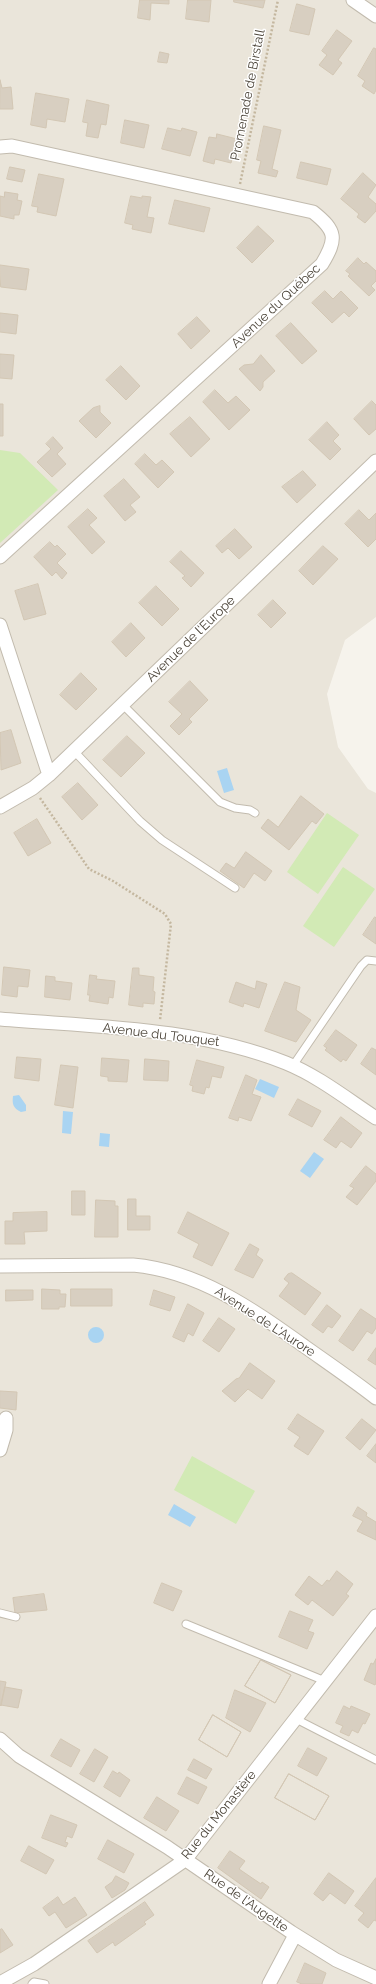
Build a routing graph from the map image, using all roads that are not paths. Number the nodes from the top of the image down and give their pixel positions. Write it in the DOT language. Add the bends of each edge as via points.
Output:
graph roads {
  1 [pos="352,0"];
  2 [pos="376,16"];
  3 [pos="0,146"];
  4 [pos="376,461"];
  5 [pos="0,557"];
  6 [pos="0,625"];
  7 [pos="123,705"];
  8 [pos="74,751"];
  9 [pos="49,775"];
  10 [pos="0,807"];
  11 [pos="255,813"];
  12 [pos="235,888"];
  13 [pos="376,961"];
  14 [pos="0,1019"];
  15 [pos="292,1067"];
  16 [pos="376,1118"];
  17 [pos="0,1266"];
  18 [pos="376,1398"];
  19 [pos="6,1418"];
  20 [pos="0,1450"];
  21 [pos="0,1612"];
  22 [pos="376,1616"];
  23 [pos="16,1617"];
  24 [pos="186,1624"];
  25 [pos="371,1632"];
  26 [pos="325,1680"];
  27 [pos="296,1719"];
  28 [pos="0,1739"];
  29 [pos="376,1760"];
  30 [pos="185,1860"];
  31 [pos="295,1935"];
  32 [pos="376,1978"];
  33 [pos="0,1983"];
  34 [pos="32,1984"];
  35 [pos="44,1984"];
  36 [pos="269,1984"];
  1 -- 2 [label="street"];
  3 -- 5 [label="street, Avenue du Québec" via="12,146 314,212 326,222 333,235 330,250 322,264"];
  4 -- 7 [label="street, Avenue de l'Europe"];
  6 -- 9 [label="street"];
  7 -- 8 [label="street, Avenue de l'Europe"];
  7 -- 11 [label="lane" via="220,802"];
  8 -- 9 [label="street, Avenue de l'Europe"];
  8 -- 12 [label="lane" via="140,821 162,840"];
  9 -- 10 [label="street, Avenue de l'Europe" via="33,788"];
  13 -- 15 [label="lane" via="367,960 361,966"];
  14 -- 15 [label="street, Avenue du Touquet" via="200,1038 235,1046"];
  15 -- 16 [label="street, Avenue du Touquet" via="342,1095"];
  17 -- 18 [label="street, Avenue de L'Aurore" via="133,1265 153,1267 189,1277 262,1317"];
  19 -- 20 [label="street" via="6,1430"];
  21 -- 23 [label="lane"];
  22 -- 25 [label="street, Rue du Monastère"];
  24 -- 26 [label="lane"];
  25 -- 26 [label="street, Rue du Monastère"];
  26 -- 27 [label="street, Rue du Monastère"];
  27 -- 29 [label="lane"];
  27 -- 30 [label="street, Rue du Monastère"];
  28 -- 30 [label="street, Rue de l'Augette" via="24,1759"];
  30 -- 31 [label="street, Rue de l'Augette"];
  30 -- 33 [label="street, Rue du Monastère" via="34,1964"];
  31 -- 32 [label="street, Rue de l'Augette" via="336,1960"];
  31 -- 36 [label="street"];
  34 -- 35 [label="lane"];
}
